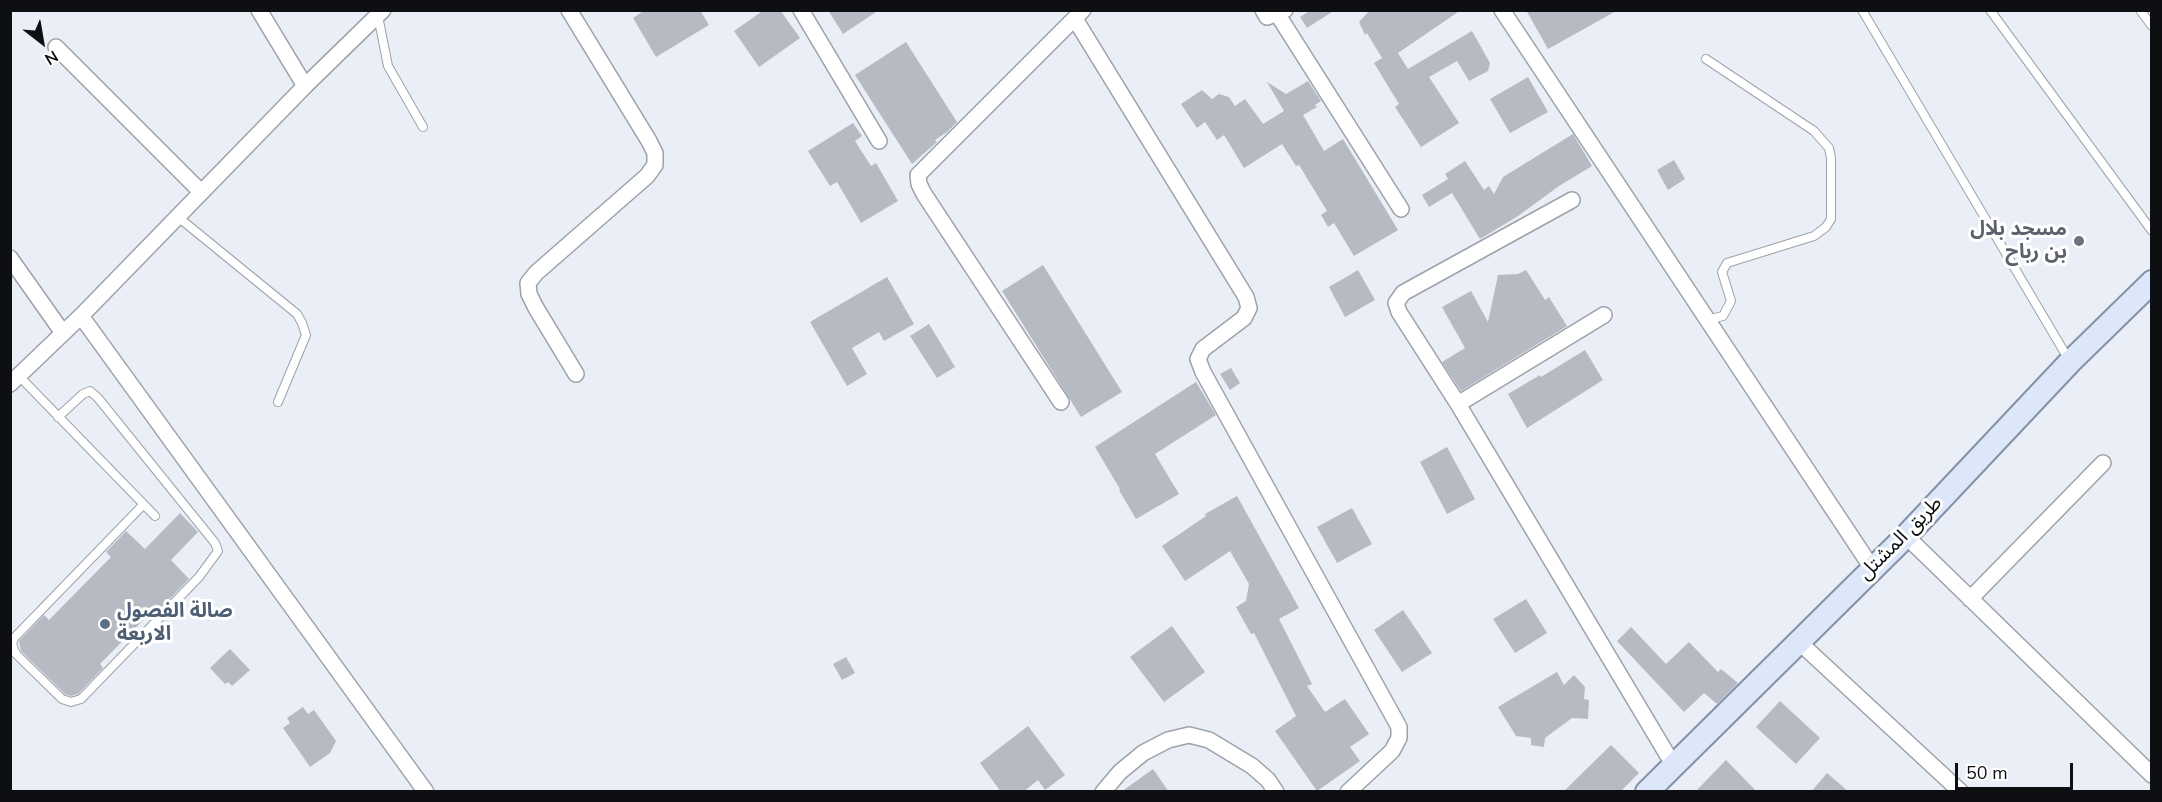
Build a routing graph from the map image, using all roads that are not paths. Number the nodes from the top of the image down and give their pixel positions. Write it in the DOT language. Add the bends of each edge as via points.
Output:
graph roads {
  1 [pos="259,10"];
  2 [pos="570,10"];
  3 [pos="801,10"];
  4 [pos="1263,10"];
  5 [pos="1502,10"];
  6 [pos="1862,10"];
  7 [pos="1990,10"];
  8 [pos="2140,10"];
  9 [pos="381,13"];
  10 [pos="1282,13"];
  11 [pos="1079,15"];
  12 [pos="2151,27"];
  13 [pos="56,46"];
  14 [pos="1706,59"];
  15 [pos="305,86"];
  16 [pos="423,127"];
  17 [pos="879,141"];
  18 [pos="201,192"];
  19 [pos="1572,200"];
  20 [pos="1401,209"];
  21 [pos="178,217"];
  22 [pos="2151,231"];
  23 [pos="10,258"];
  24 [pos="2149,290"];
  25 [pos="1604,315"];
  26 [pos="81,316"];
  27 [pos="1707,320"];
  28 [pos="63,333"];
  29 [pos="2070,362"];
  30 [pos="576,374"];
  31 [pos="15,380"];
  32 [pos="278,402"];
  33 [pos="1061,402"];
  34 [pos="1458,404"];
  35 [pos="58,417"];
  36 [pos="2103,463"];
  37 [pos="143,505"];
  38 [pos="155,516"];
  39 [pos="1906,536"];
  40 [pos="1872,568"];
  41 [pos="1970,599"];
  42 [pos="1799,642"];
  43 [pos="1674,766"];
  44 [pos="2151,775"];
  45 [pos="426,792"];
  46 [pos="1103,792"];
  47 [pos="1276,792"];
  48 [pos="1348,792"];
  49 [pos="1647,792"];
  50 [pos="1961,792"];
  1 -- 15 [label="street"];
  2 -- 30 [label="street" via="655,153 655,165 647,176 528,283 536,308"];
  3 -- 17 [label="street"];
  4 -- 10 [label="street" via="1267,17"];
  5 -- 27 [label="street"];
  6 -- 29 [label="lane"];
  7 -- 22 [label="lane"];
  8 -- 12 [label="lane"];
  9 -- 15 [label="street"];
  9 -- 16 [label="lane" via="388,66"];
  10 -- 20 [label="street"];
  11 -- 33 [label="street" via="918,175 924,194"];
  11 -- 48 [label="street" via="1246,297 1250,308 1244,318 1203,349 1198,359 1399,727 1399,738 1392,751"];
  13 -- 18 [label="street"];
  14 -- 27 [label="lane" via="1814,131 1831,158 1830,219 1826,227 1815,236 1727,263 1722,272 1731,301 1723,316"];
  15 -- 18 [label="street"];
  18 -- 21 [label="street"];
  19 -- 34 [label="street" via="1403,293 1396,303"];
  21 -- 26 [label="street"];
  21 -- 32 [label="lane" via="297,314 302,323 306,335"];
  23 -- 28 [label="street"];
  24 -- 29 [label="main road, طريق المشتل"];
  25 -- 34 [label="street"];
  26 -- 28 [label="street"];
  26 -- 45 [label="street"];
  27 -- 40 [label="street"];
  28 -- 31 [label="street"];
  29 -- 39 [label="main road, طريق المشتل"];
  31 -- 35 [label="lane"];
  34 -- 43 [label="street"];
  35 -- 37 [label="lane"];
  35 -- 37 [label="lane" via="83,394 90,392 98,398 218,551 199,577 81,699 62,699 16,654 14,638"];
  36 -- 41 [label="street"];
  37 -- 38 [label="lane"];
  39 -- 40 [label="main road, طريق المشتل"];
  39 -- 41 [label="street"];
  40 -- 42 [label="main road, طريق المشتل"];
  41 -- 44 [label="street"];
  42 -- 43 [label="main road, طريق المشتل"];
  42 -- 50 [label="street"];
  43 -- 49 [label="main road, طريق المشتل"];
  46 -- 47 [label="street" via="1143,753 1189,735 1209,740 1252,766"];
}
